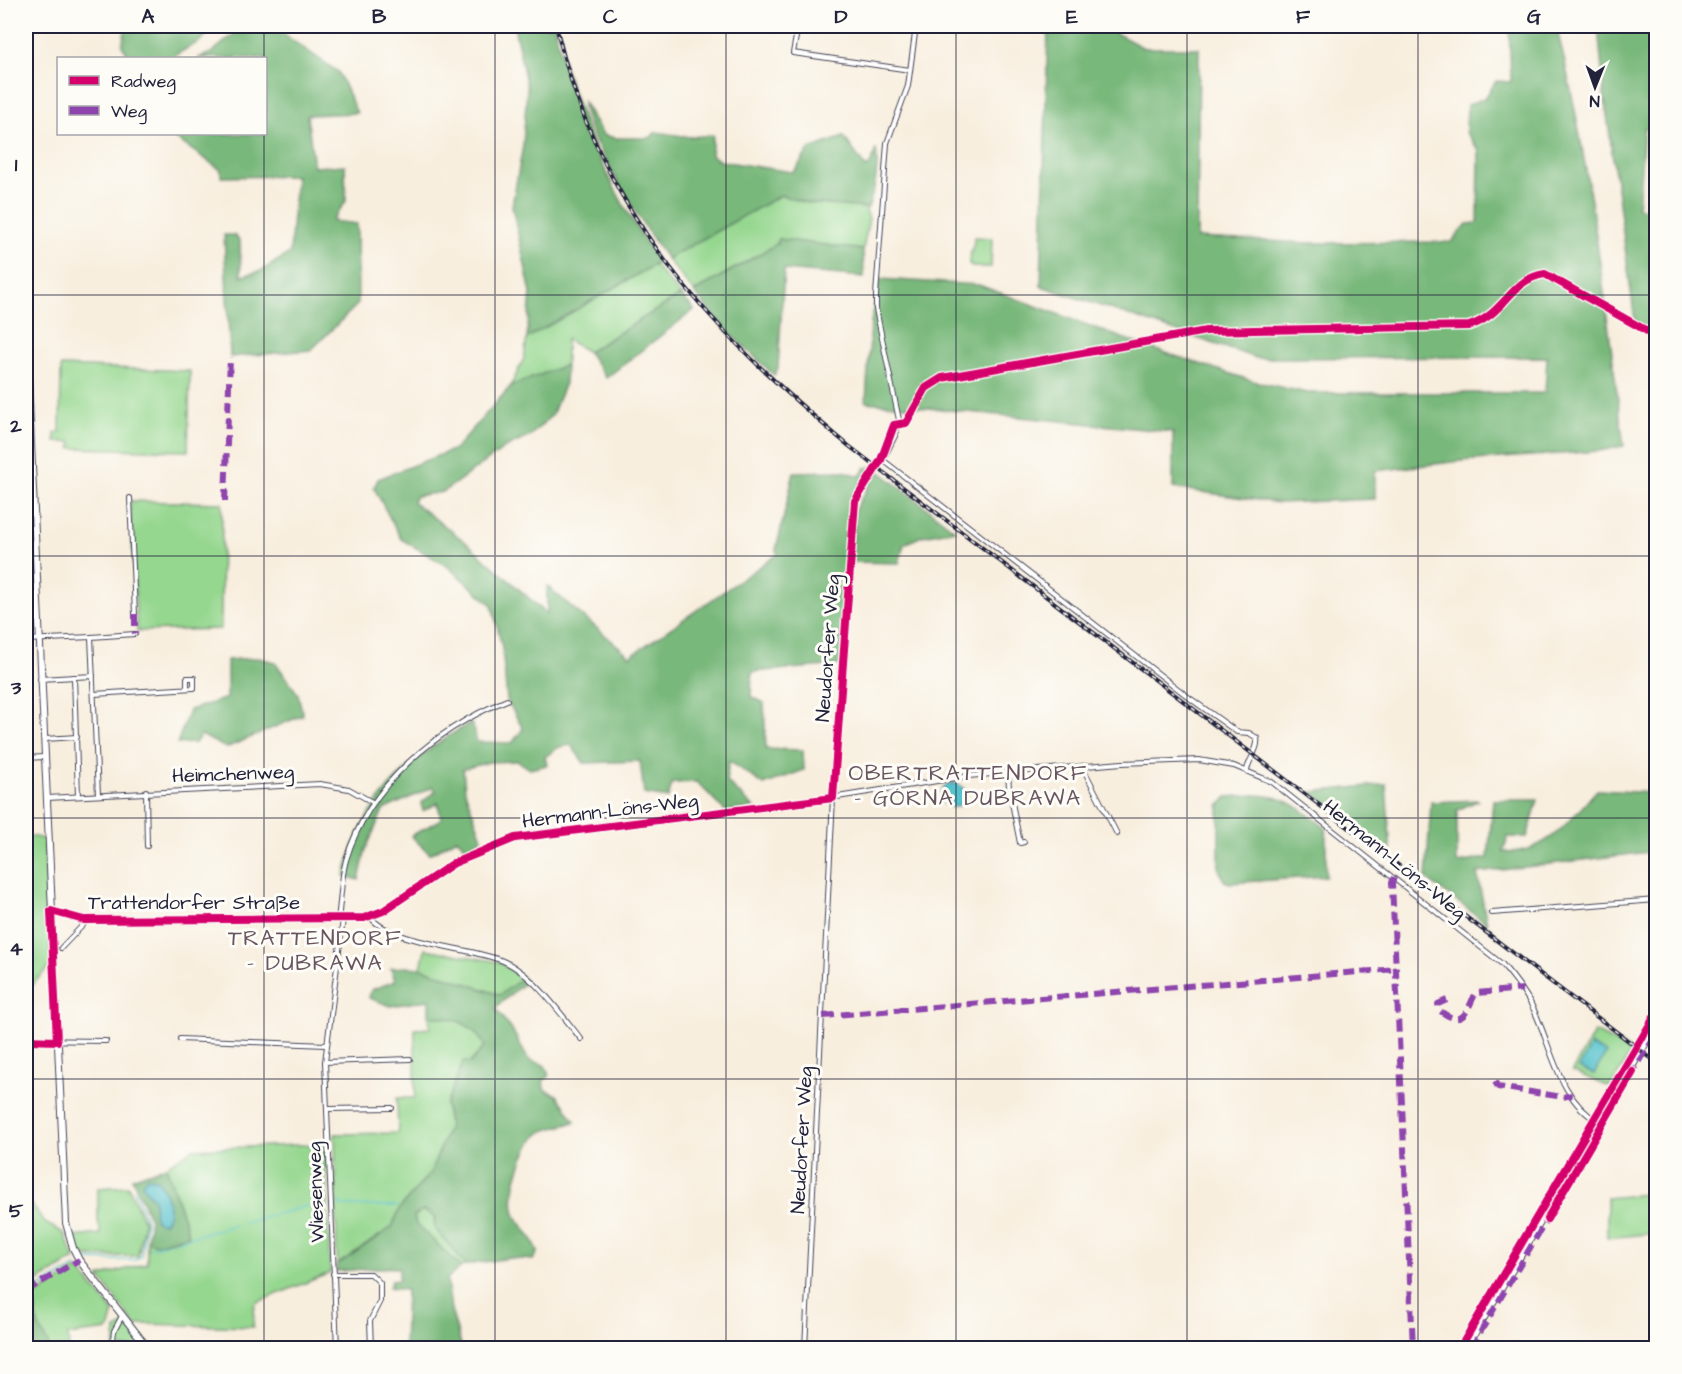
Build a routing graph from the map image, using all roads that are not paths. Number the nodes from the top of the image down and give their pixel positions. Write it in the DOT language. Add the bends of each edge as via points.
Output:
graph roads {
  1 [pos="798,26"];
  2 [pos="916,26"];
  3 [pos="910,70"];
  4 [pos="26,333"];
  5 [pos="27,391"];
  6 [pos="130,498"];
  7 [pos="855,501"];
  8 [pos="135,614"];
  9 [pos="135,634"];
  10 [pos="91,637"];
  11 [pos="39,639"];
  12 [pos="26,640"];
  13 [pos="93,676"];
  14 [pos="74,677"];
  15 [pos="40,679"];
  16 [pos="187,688"];
  17 [pos="94,694"];
  18 [pos="507,700"];
  19 [pos="77,737"];
  20 [pos="44,739"];
  21 [pos="44,757"];
  22 [pos="26,758"];
  23 [pos="1082,766"];
  24 [pos="1247,770"];
  25 [pos="1008,772"];
  26 [pos="146,792"];
  27 [pos="98,795"];
  28 [pos="78,796"];
  29 [pos="46,798"];
  30 [pos="833,798"];
  31 [pos="372,802"];
  32 [pos="1117,834"];
  33 [pos="1024,842"];
  34 [pos="147,846"];
  35 [pos="1656,900"];
  36 [pos="51,911"];
  37 [pos="1492,913"];
  38 [pos="369,917"];
  39 [pos="341,919"];
  40 [pos="84,920"];
  41 [pos="61,948"];
  42 [pos="1656,1026"];
  43 [pos="180,1039"];
  44 [pos="581,1039"];
  45 [pos="26,1040"];
  46 [pos="57,1041"];
  47 [pos="106,1041"];
  48 [pos="326,1045"];
  49 [pos="410,1059"];
  50 [pos="325,1062"];
  51 [pos="392,1108"];
  52 [pos="327,1109"];
  53 [pos="1600,1122"];
  54 [pos="333,1274"];
  55 [pos="123,1315"];
  56 [pos="337,1346"];
  57 [pos="112,1348"];
  58 [pos="148,1348"];
  59 [pos="271,1348"];
  60 [pos="370,1348"];
  61 [pos="805,1348"];
  62 [pos="1466,1348"];
  1 -- 3 [label="street" via="794,53"];
  2 -- 3 [label="street"];
  3 -- 24 [label="street" via="905,96 887,143 876,282 876,309 899,420 883,460 1191,699 1237,732 1257,738"];
  4 -- 5 [label="main road"];
  5 -- 11 [label="main road"];
  6 -- 8 [label="street"];
  7 -- 30 [label="street, Neudorfer Weg"];
  9 -- 10 [label="street"];
  10 -- 11 [label="street"];
  10 -- 13 [label="street"];
  11 -- 12 [label="street"];
  11 -- 15 [label="main road"];
  13 -- 14 [label="street"];
  13 -- 17 [label="street"];
  14 -- 15 [label="street"];
  14 -- 19 [label="street"];
  15 -- 20 [label="main road"];
  16 -- 17 [label="street"];
  17 -- 27 [label="street"];
  18 -- 31 [label="street, Wiesenweg" via="463,721 412,758"];
  19 -- 20 [label="street"];
  19 -- 28 [label="street"];
  20 -- 21 [label="main road"];
  21 -- 22 [label="street"];
  21 -- 29 [label="main road"];
  23 -- 24 [label="street, Hermann-Löns-Weg" via="1199,760"];
  23 -- 25 [label="street, Hermann-Löns-Weg"];
  23 -- 32 [label="street"];
  24 -- 53 [label="street, Hermann-Löns-Weg" via="1293,796 1502,964 1529,1000 1567,1088"];
  25 -- 30 [label="street, Hermann-Löns-Weg" via="933,780"];
  25 -- 33 [label="street" via="1020,843"];
  26 -- 27 [label="street"];
  26 -- 31 [label="street, Heimchenweg" via="335,785"];
  26 -- 34 [label="street, Heimchenweg"];
  27 -- 28 [label="street"];
  28 -- 29 [label="street"];
  29 -- 36 [label="main road"];
  30 -- 38 [label="street, Hermann-Löns-Weg" via="515,838 454,863"];
  30 -- 61 [label="street, Neudorfer Weg"];
  31 -- 39 [label="street, Wiesenweg" via="346,861"];
  35 -- 37 [label="street"];
  36 -- 40 [label="street, Trattendorfer Straße"];
  36 -- 46 [label="main road"];
  38 -- 39 [label="street, Hermann-Löns-Weg"];
  38 -- 44 [label="street" via="376,925 424,942 504,961 542,993"];
  39 -- 40 [label="street, Trattendorfer Straße"];
  39 -- 48 [label="street, Wiesenweg"];
  40 -- 41 [label="street, Trattendorfer Straße"];
  42 -- 53 [label="main road"];
  43 -- 48 [label="street"];
  45 -- 46 [label="street"];
  46 -- 47 [label="street"];
  46 -- 55 [label="main road" via="69,1237 83,1265"];
  48 -- 50 [label="street, Wiesenweg"];
  49 -- 50 [label="street"];
  50 -- 52 [label="street, Wiesenweg"];
  51 -- 52 [label="street"];
  52 -- 54 [label="street, Wiesenweg"];
  53 -- 62 [label="main road"];
  54 -- 56 [label="street, Wiesenweg"];
  54 -- 60 [label="street" via="371,1274 380,1283 380,1301 370,1321"];
  55 -- 57 [label="street" via="116,1325"];
  55 -- 58 [label="main road"];
  56 -- 59 [label="street"];
}
